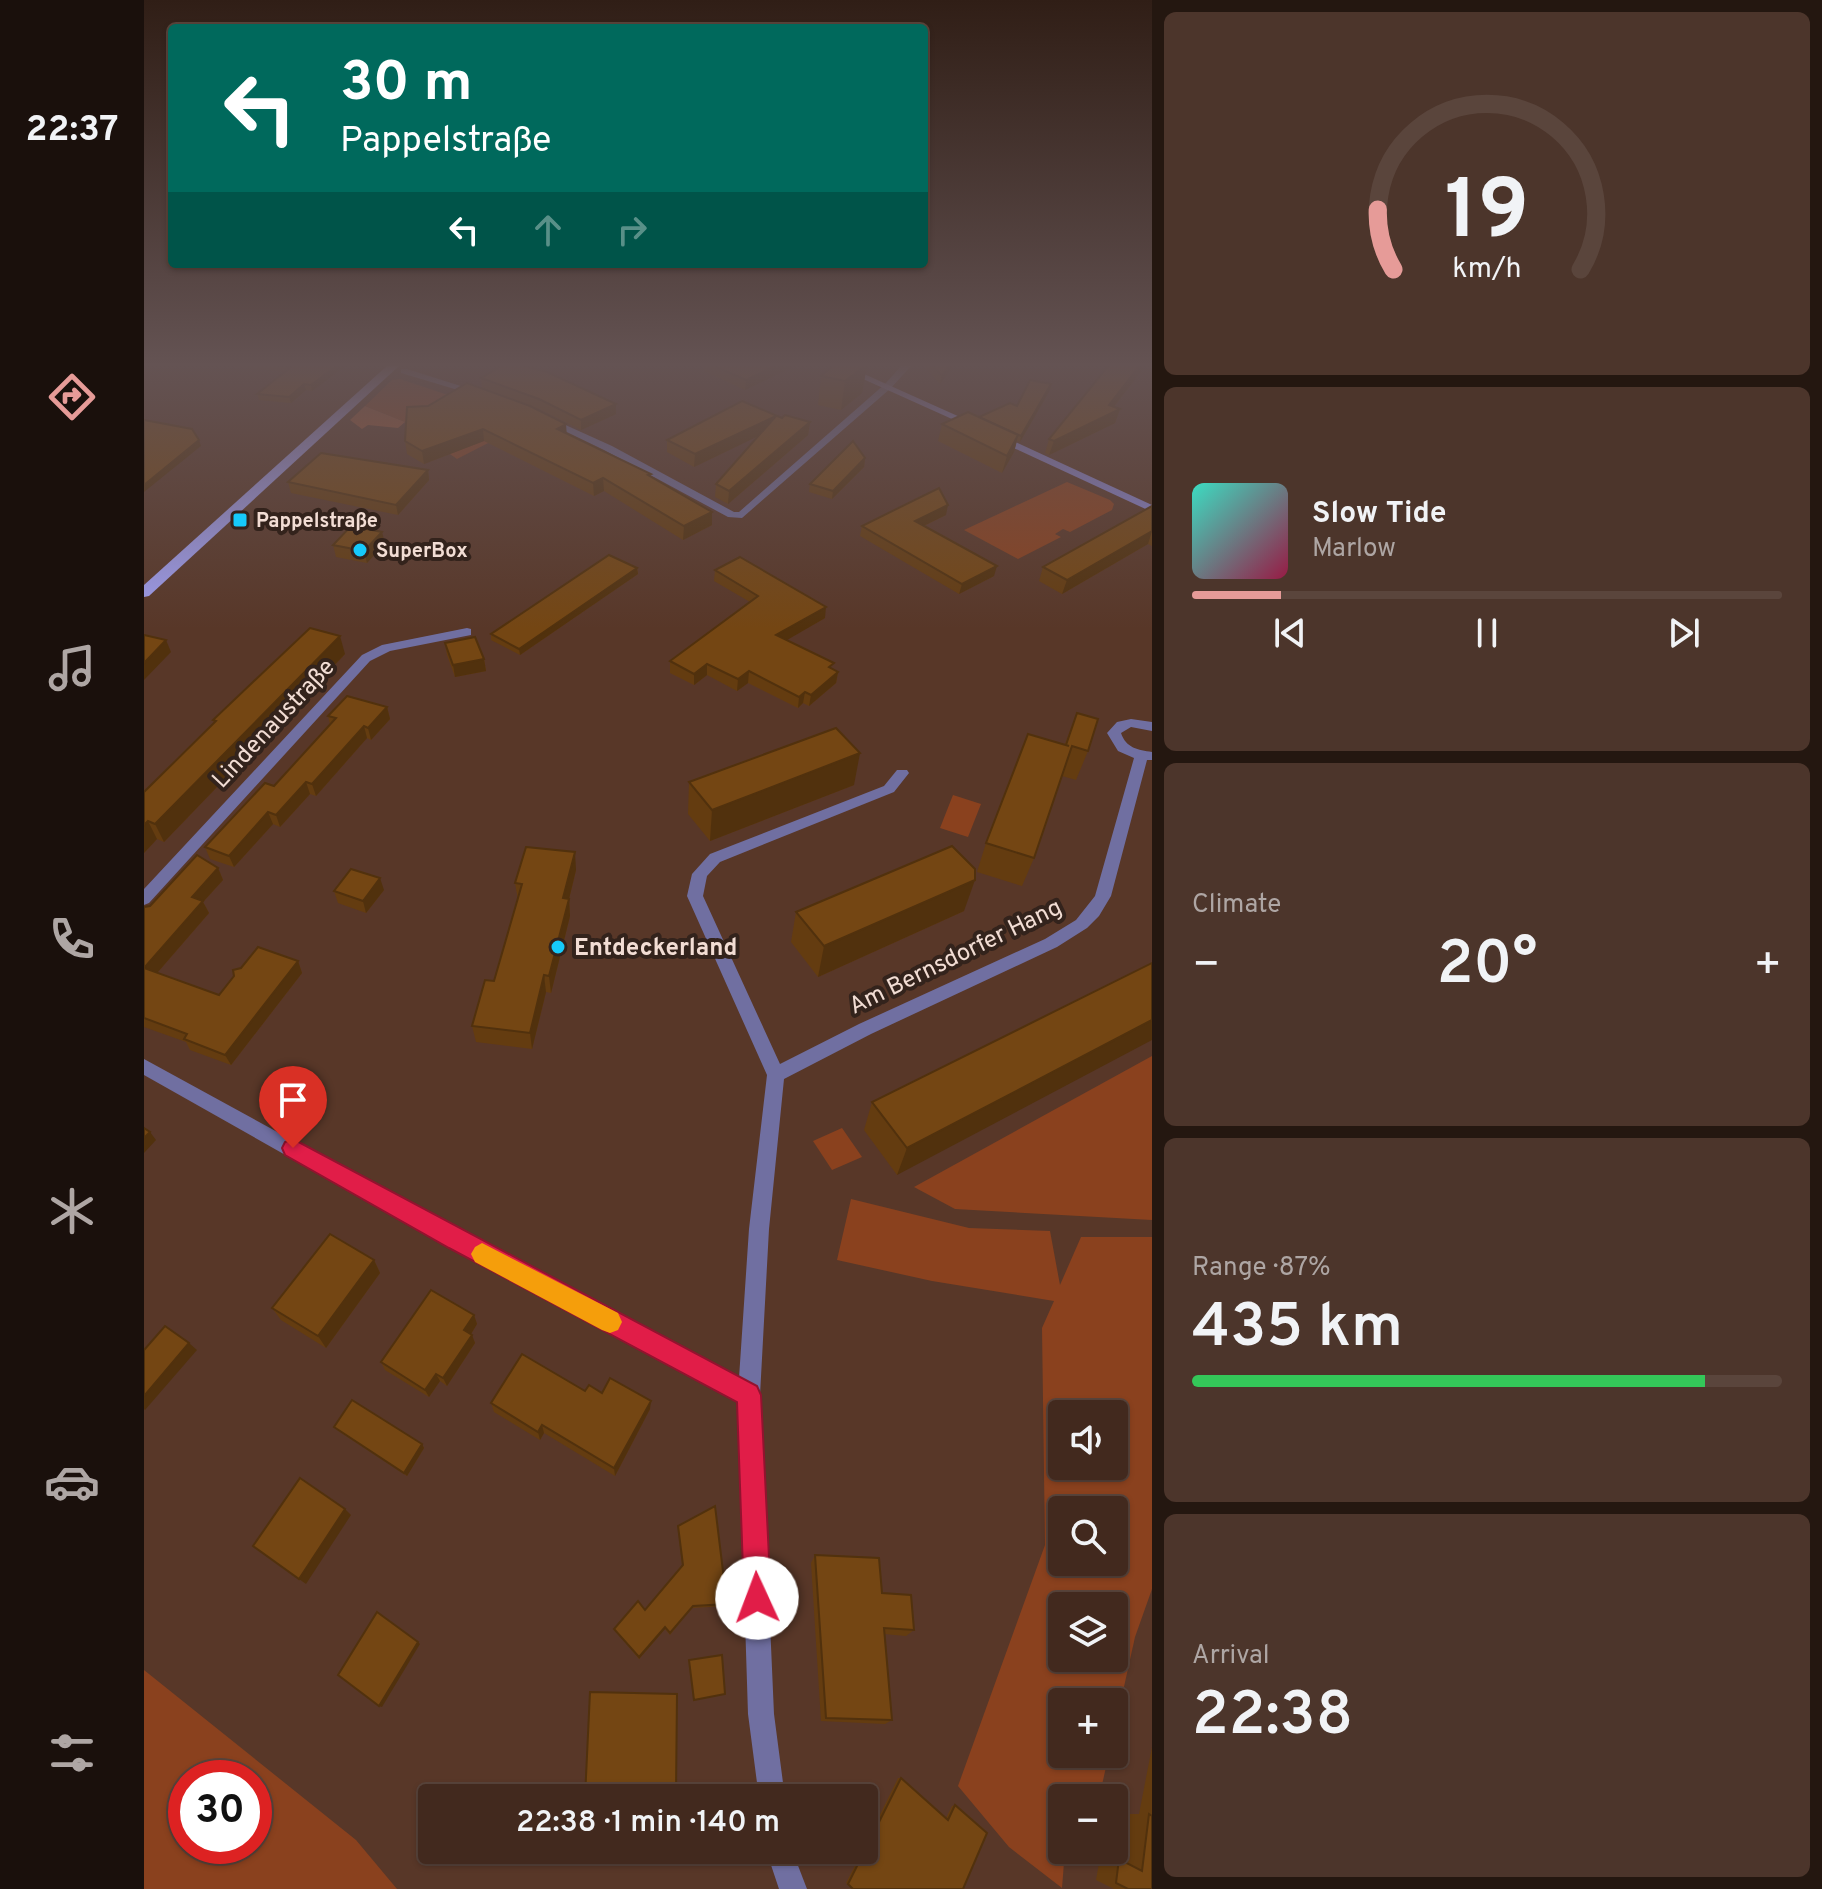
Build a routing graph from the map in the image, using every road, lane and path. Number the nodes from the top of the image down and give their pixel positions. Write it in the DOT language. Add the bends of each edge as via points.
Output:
graph roads {
  1 [pos="302,453"];
  2 [pos="617,453"];
  3 [pos="814,453"];
  4 [pos="1032,453"];
  5 [pos="1152,509"];
  6 [pos="144,593"];
  7 [pos="467,632"];
  8 [pos="1152,727"];
  9 [pos="1147,756"];
  10 [pos="902,773"];
  11 [pos="144,899"];
  12 [pos="144,1066"];
  13 [pos="776,1075"];
  14 [pos="749,1395"];
  15 [pos="770,1784"];
  16 [pos="784,1864"];
  17 [pos="793,1889"];
  1 -- 6 [label="main road"];
  2 -- 3 [label="street" via="739,516"];
  4 -- 5 [label="street"];
  7 -- 11 [label="street, Lindenaustraße" via="386,648 366,658"];
  8 -- 9 [label="street, Am Bernsdorfer Hang" via="1129,723 1114,733 1124,749"];
  9 -- 13 [label="street, Am Bernsdorfer Hang" via="1103,896 1078,927"];
  10 -- 13 [label="street" via="889,789 715,858 696,879 695,896"];
  12 -- 14 [label="street" via="457,1241"];
  13 -- 14 [label="street"];
  14 -- 15 [label="street" via="761,1714"];
  16 -- 17 [label="street"];
}
